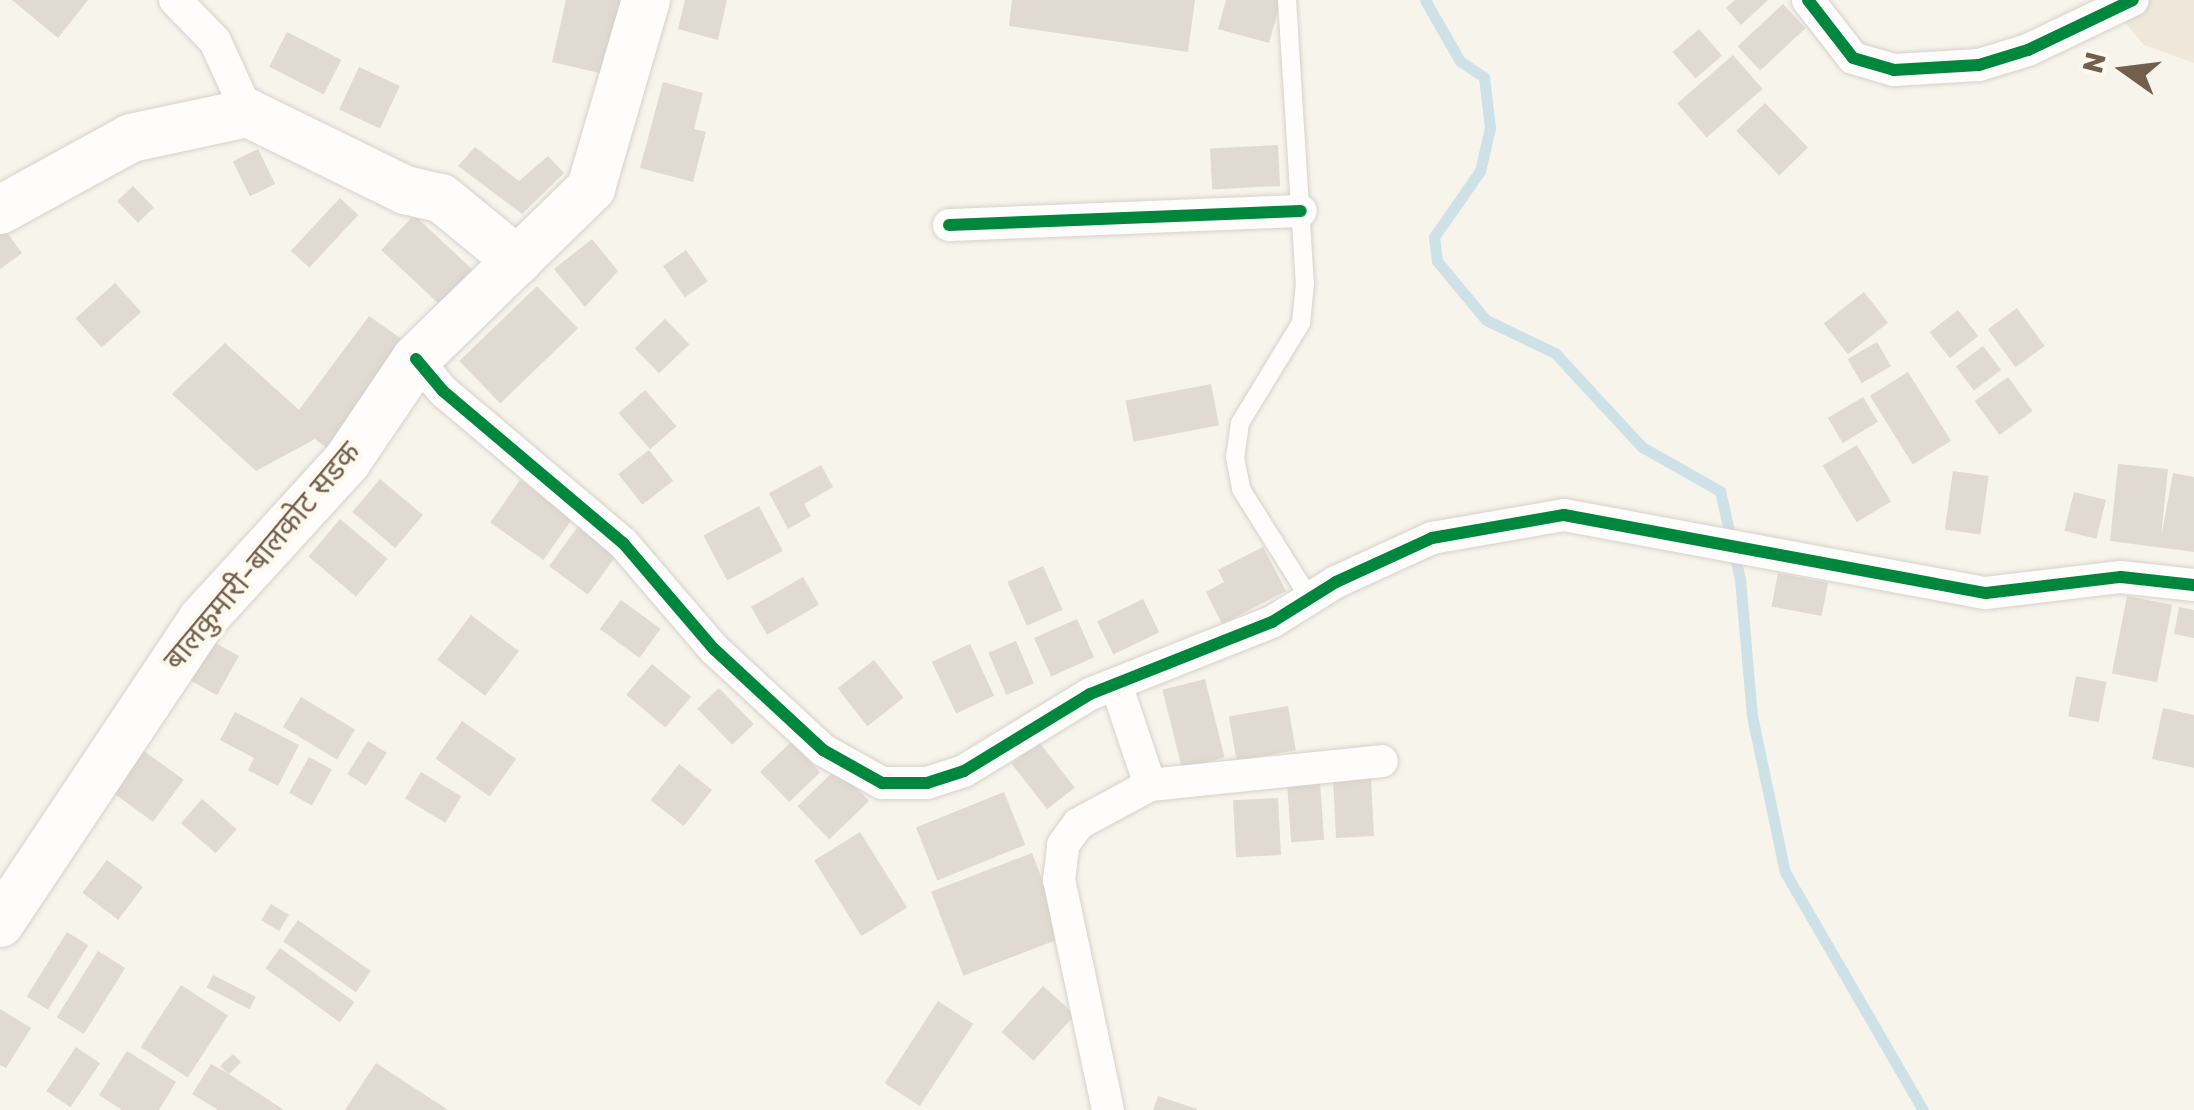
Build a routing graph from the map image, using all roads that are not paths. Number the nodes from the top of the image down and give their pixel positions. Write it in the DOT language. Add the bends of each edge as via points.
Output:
graph roads {
  1 [pos="175,0"];
  2 [pos="646,0"];
  3 [pos="1287,0"];
  4 [pos="1808,0"];
  5 [pos="2132,0"];
  6 [pos="248,113"];
  7 [pos="0,210"];
  8 [pos="1301,211"];
  9 [pos="949,225"];
  10 [pos="518,260"];
  11 [pos="416,358"];
  12 [pos="2194,585"];
  13 [pos="1312,602"];
  14 [pos="1116,684"];
  15 [pos="1382,761"];
  16 [pos="1150,785"];
  17 [pos="0,923"];
  18 [pos="1108,1110"];
  1 -- 6 [label="street" via="214,41"];
  2 -- 10 [label="main road, बालकुमारी-बालकोट सडक" via="591,188"];
  3 -- 8 [label="lane"];
  4 -- 5 [label="street" via="1854,58 1894,70 1979,65"];
  6 -- 7 [label="main road" via="131,138"];
  6 -- 10 [label="main road" via="404,190 441,198"];
  8 -- 9 [label="street"];
  8 -- 13 [label="lane" via="1301,323 1240,423 1235,457 1241,489"];
  10 -- 11 [label="main road, बालकुमारी-बालकोट सडक"];
  11 -- 14 [label="street" via="443,391 623,544 714,649 849,770 882,783 928,783"];
  11 -- 17 [label="main road, बालकुमारी-बालकोट सडक" via="347,461 156,680"];
  12 -- 13 [label="street" via="2121,577 1986,593 1564,515 1432,538 1336,582"];
  13 -- 14 [label="street"];
  14 -- 16 [label="street"];
  15 -- 16 [label="street"];
  16 -- 18 [label="street" via="1078,824 1064,845 1059,880"];
}
